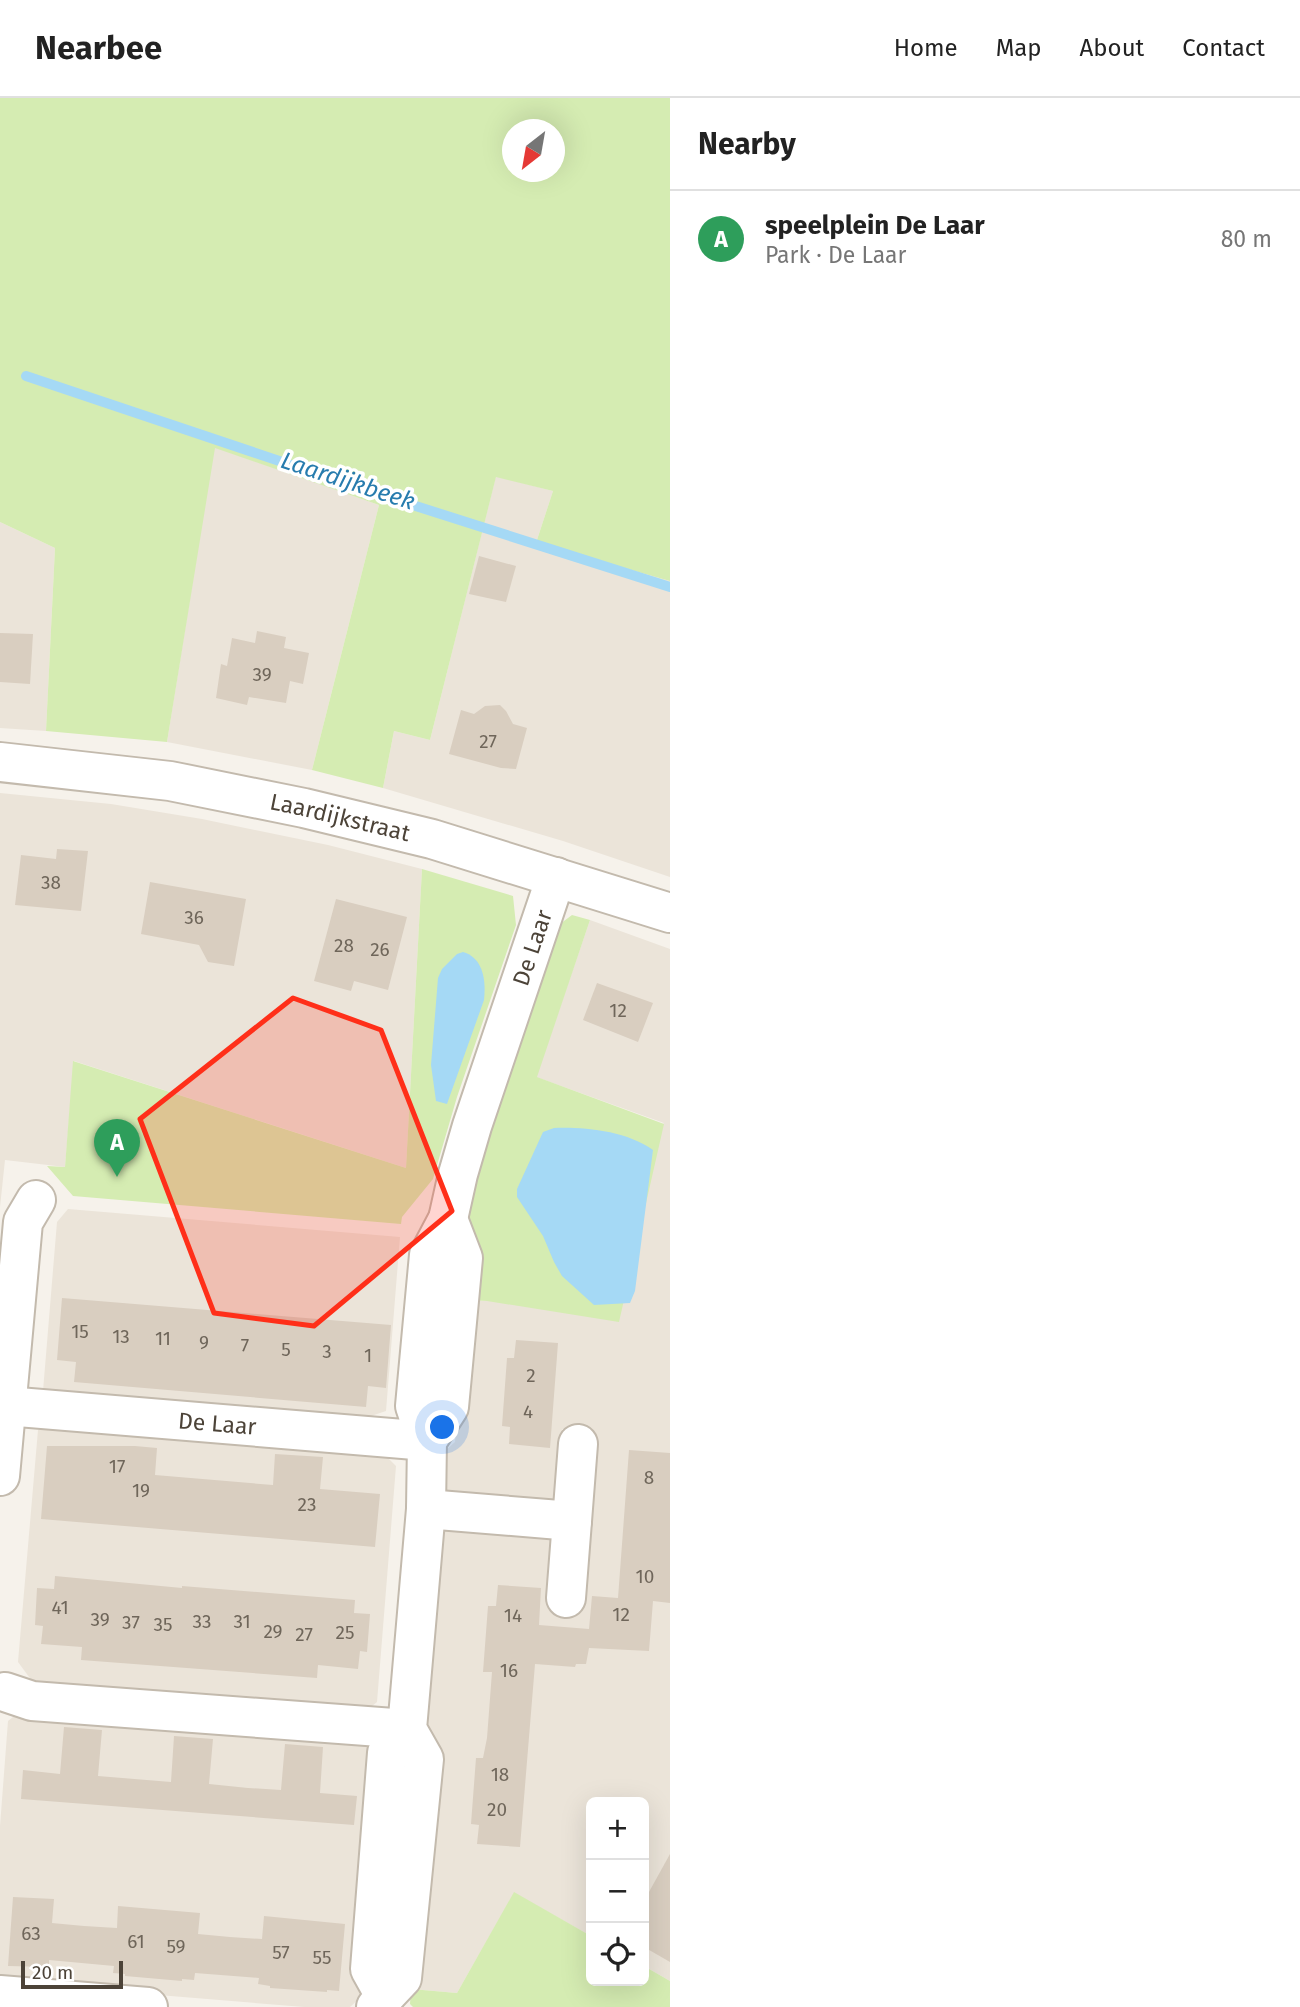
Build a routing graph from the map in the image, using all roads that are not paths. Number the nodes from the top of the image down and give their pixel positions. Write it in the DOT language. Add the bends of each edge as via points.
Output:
graph roads {
  1 [pos="0,762"];
  2 [pos="556,877"];
  3 [pos="670,913"];
  4 [pos="36,1200"];
  5 [pos="6,1406"];
  6 [pos="427,1441"];
  7 [pos="578,1444"];
  8 [pos="0,1476"];
  9 [pos="426,1509"];
  10 [pos="572,1521"];
  11 [pos="566,1598"];
  12 [pos="2,1694"];
  13 [pos="407,1729"];
  14 [pos="0,1995"];
  15 [pos="381,2001"];
  16 [pos="148,2007"];
  1 -- 2 [label="street, Laardijkstraat" via="170,781 304,808 432,839"];
  2 -- 3 [label="street, Laardijkstraat"];
  2 -- 6 [label="street, De Laar" via="472,1126 448,1219 429,1255 415,1406"];
  4 -- 5 [label="street" via="23,1223"];
  5 -- 6 [label="street, De Laar"];
  5 -- 8 [label="street"];
  6 -- 9 [label="street, De Laar"];
  7 -- 10 [label="street"];
  9 -- 10 [label="street"];
  9 -- 13 [label="street, De Laar"];
  10 -- 11 [label="street"];
  12 -- 13 [label="street"];
  13 -- 15 [label="street" via="424,1759 402,1978"];
  14 -- 16 [label="street"];
}
